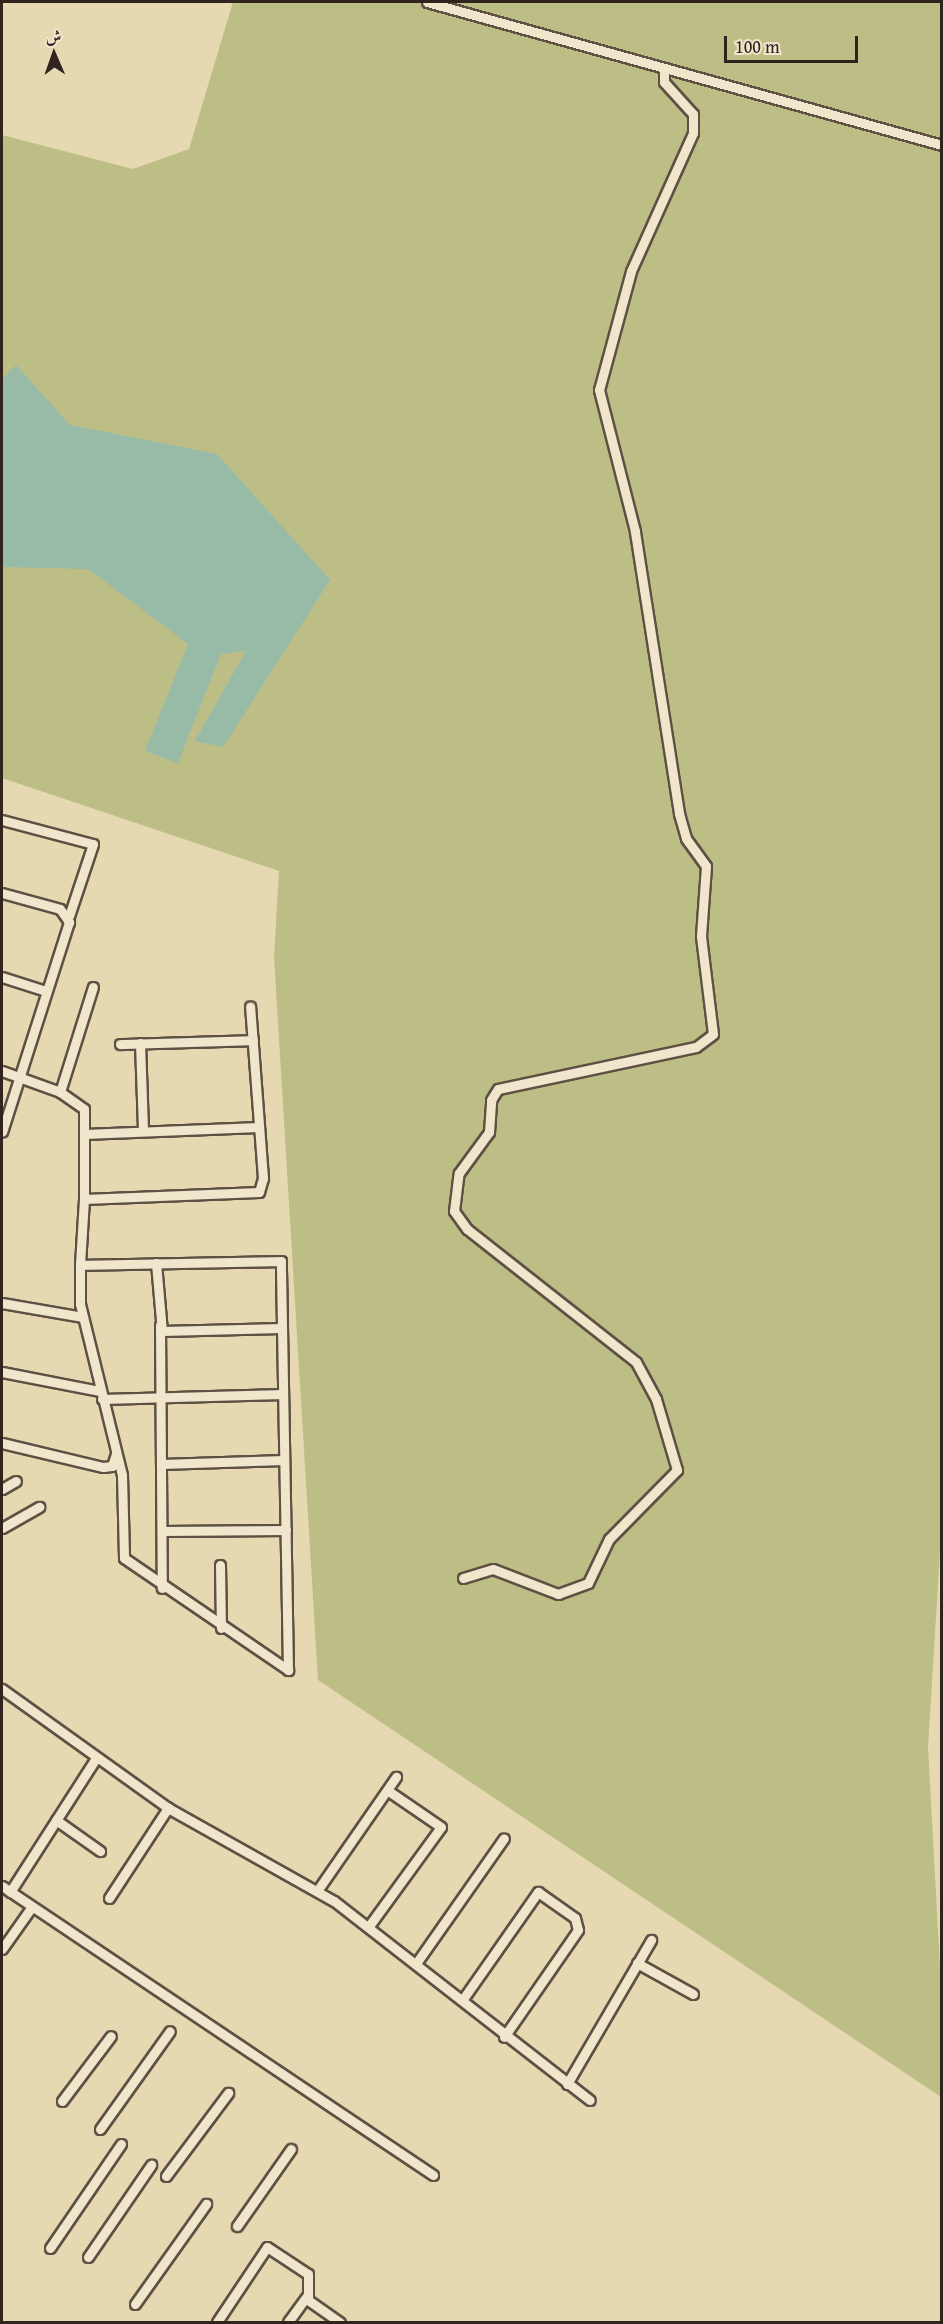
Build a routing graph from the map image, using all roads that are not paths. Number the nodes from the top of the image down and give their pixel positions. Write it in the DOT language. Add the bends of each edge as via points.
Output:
graph roads {
  1 [pos="427,2"];
  2 [pos="664,70"];
  3 [pos="942,146"];
  4 [pos="2,820"];
  5 [pos="2,893"];
  6 [pos="69,916"];
  7 [pos="2,976"];
  8 [pos="93,987"];
  9 [pos="46,991"];
  10 [pos="250,1006"];
  11 [pos="253,1040"];
  12 [pos="120,1044"];
  13 [pos="140,1044"];
  14 [pos="2,1071"];
  15 [pos="19,1077"];
  16 [pos="60,1092"];
  17 [pos="259,1127"];
  18 [pos="2,1131"];
  19 [pos="143,1131"];
  20 [pos="84,1134"];
  21 [pos="84,1199"];
  22 [pos="156,1263"];
  23 [pos="80,1265"];
  24 [pos="2,1303"];
  25 [pos="82,1317"];
  26 [pos="160,1325"];
  27 [pos="282,1328"];
  28 [pos="2,1372"];
  29 [pos="283,1394"];
  30 [pos="101,1395"];
  31 [pos="160,1397"];
  32 [pos="2,1443"];
  33 [pos="116,1454"];
  34 [pos="284,1460"];
  35 [pos="161,1464"];
  36 [pos="16,1481"];
  37 [pos="2,1489"];
  38 [pos="39,1507"];
  39 [pos="2,1528"];
  40 [pos="286,1530"];
  41 [pos="162,1531"];
  42 [pos="220,1565"];
  43 [pos="463,1578"];
  44 [pos="162,1588"];
  45 [pos="221,1628"];
  46 [pos="2,1689"];
  47 [pos="96,1758"];
  48 [pos="396,1777"];
  49 [pos="387,1790"];
  50 [pos="168,1808"];
  51 [pos="56,1821"];
  52 [pos="504,1838"];
  53 [pos="100,1851"];
  54 [pos="6,1889"];
  55 [pos="317,1891"];
  56 [pos="109,1898"];
  57 [pos="31,1908"];
  58 [pos="369,1926"];
  59 [pos="651,1940"];
  60 [pos="2,1949"];
  61 [pos="417,1962"];
  62 [pos="637,1963"];
  63 [pos="693,1994"];
  64 [pos="463,1999"];
  65 [pos="170,2031"];
  66 [pos="111,2036"];
  67 [pos="504,2037"];
  68 [pos="567,2084"];
  69 [pos="228,2093"];
  70 [pos="590,2100"];
  71 [pos="62,2101"];
  72 [pos="100,2129"];
  73 [pos="121,2144"];
  74 [pos="291,2149"];
  75 [pos="151,2165"];
  76 [pos="433,2175"];
  77 [pos="166,2176"];
  78 [pos="206,2204"];
  79 [pos="237,2226"];
  80 [pos="50,2248"];
  81 [pos="88,2257"];
  82 [pos="307,2296"];
  83 [pos="135,2304"];
  84 [pos="335,2321"];
  85 [pos="217,2322"];
  86 [pos="288,2322"];
  1 -- 2 [label="street"];
  2 -- 3 [label="street"];
  2 -- 43 [label="street" via="664,82 693,114 693,133 631,271 599,390 635,531 679,813 686,838 706,866 701,936 713,1035 696,1047 498,1089 491,1100 489,1132 459,1173 454,1211 467,1229 636,1362 656,1399 677,1470 609,1539 588,1583 558,1594 493,1569"];
  4 -- 6 [label="street" via="93,844"];
  5 -- 6 [label="street"];
  6 -- 9 [label="street"];
  7 -- 9 [label="street"];
  8 -- 16 [label="street"];
  9 -- 15 [label="street"];
  10 -- 11 [label="street"];
  11 -- 13 [label="street"];
  11 -- 17 [label="street"];
  12 -- 13 [label="street"];
  13 -- 19 [label="street"];
  14 -- 15 [label="street"];
  15 -- 16 [label="street"];
  15 -- 18 [label="street"];
  16 -- 20 [label="street" via="84,1109"];
  17 -- 19 [label="street"];
  17 -- 21 [label="street" via="259,1192"];
  19 -- 20 [label="street"];
  20 -- 21 [label="street"];
  21 -- 23 [label="street"];
  22 -- 23 [label="street"];
  22 -- 26 [label="street"];
  22 -- 27 [label="street" via="281,1261"];
  23 -- 25 [label="street"];
  24 -- 25 [label="street"];
  25 -- 30 [label="street"];
  26 -- 27 [label="street" via="165,1332"];
  26 -- 31 [label="street"];
  27 -- 29 [label="street"];
  28 -- 30 [label="street"];
  29 -- 31 [label="street"];
  29 -- 34 [label="street"];
  30 -- 31 [label="street"];
  30 -- 33 [label="street"];
  31 -- 35 [label="street"];
  32 -- 33 [label="street" via="103,1467 112,1466"];
  33 -- 44 [label="street" via="123,1487 122,1550 128,1563"];
  34 -- 35 [label="street"];
  34 -- 40 [label="street"];
  35 -- 41 [label="street"];
  36 -- 37 [label="street"];
  38 -- 39 [label="street"];
  40 -- 41 [label="street"];
  40 -- 45 [label="street" via="288,1670"];
  41 -- 44 [label="street"];
  42 -- 45 [label="street"];
  44 -- 45 [label="street"];
  46 -- 47 [label="street"];
  47 -- 50 [label="street"];
  47 -- 51 [label="street"];
  48 -- 49 [label="street"];
  49 -- 55 [label="street"];
  49 -- 58 [label="street" via="441,1827"];
  50 -- 55 [label="street"];
  50 -- 56 [label="street"];
  51 -- 53 [label="street"];
  51 -- 54 [label="street"];
  52 -- 61 [label="street"];
  54 -- 57 [label="street"];
  55 -- 58 [label="street"];
  57 -- 60 [label="street"];
  57 -- 76 [label="street"];
  58 -- 61 [label="street"];
  59 -- 62 [label="street"];
  61 -- 64 [label="street"];
  62 -- 63 [label="street"];
  62 -- 68 [label="street"];
  64 -- 67 [label="street"];
  64 -- 67 [label="street" via="538,1892 575,1918 578,1930"];
  65 -- 72 [label="street"];
  66 -- 71 [label="street"];
  67 -- 68 [label="street"];
  68 -- 70 [label="street"];
  69 -- 77 [label="street"];
  73 -- 80 [label="street"];
  74 -- 79 [label="street"];
  75 -- 81 [label="street"];
  78 -- 83 [label="street"];
  82 -- 84 [label="street"];
  82 -- 85 [label="street" via="308,2274 267,2247"];
  82 -- 86 [label="street"];
}
